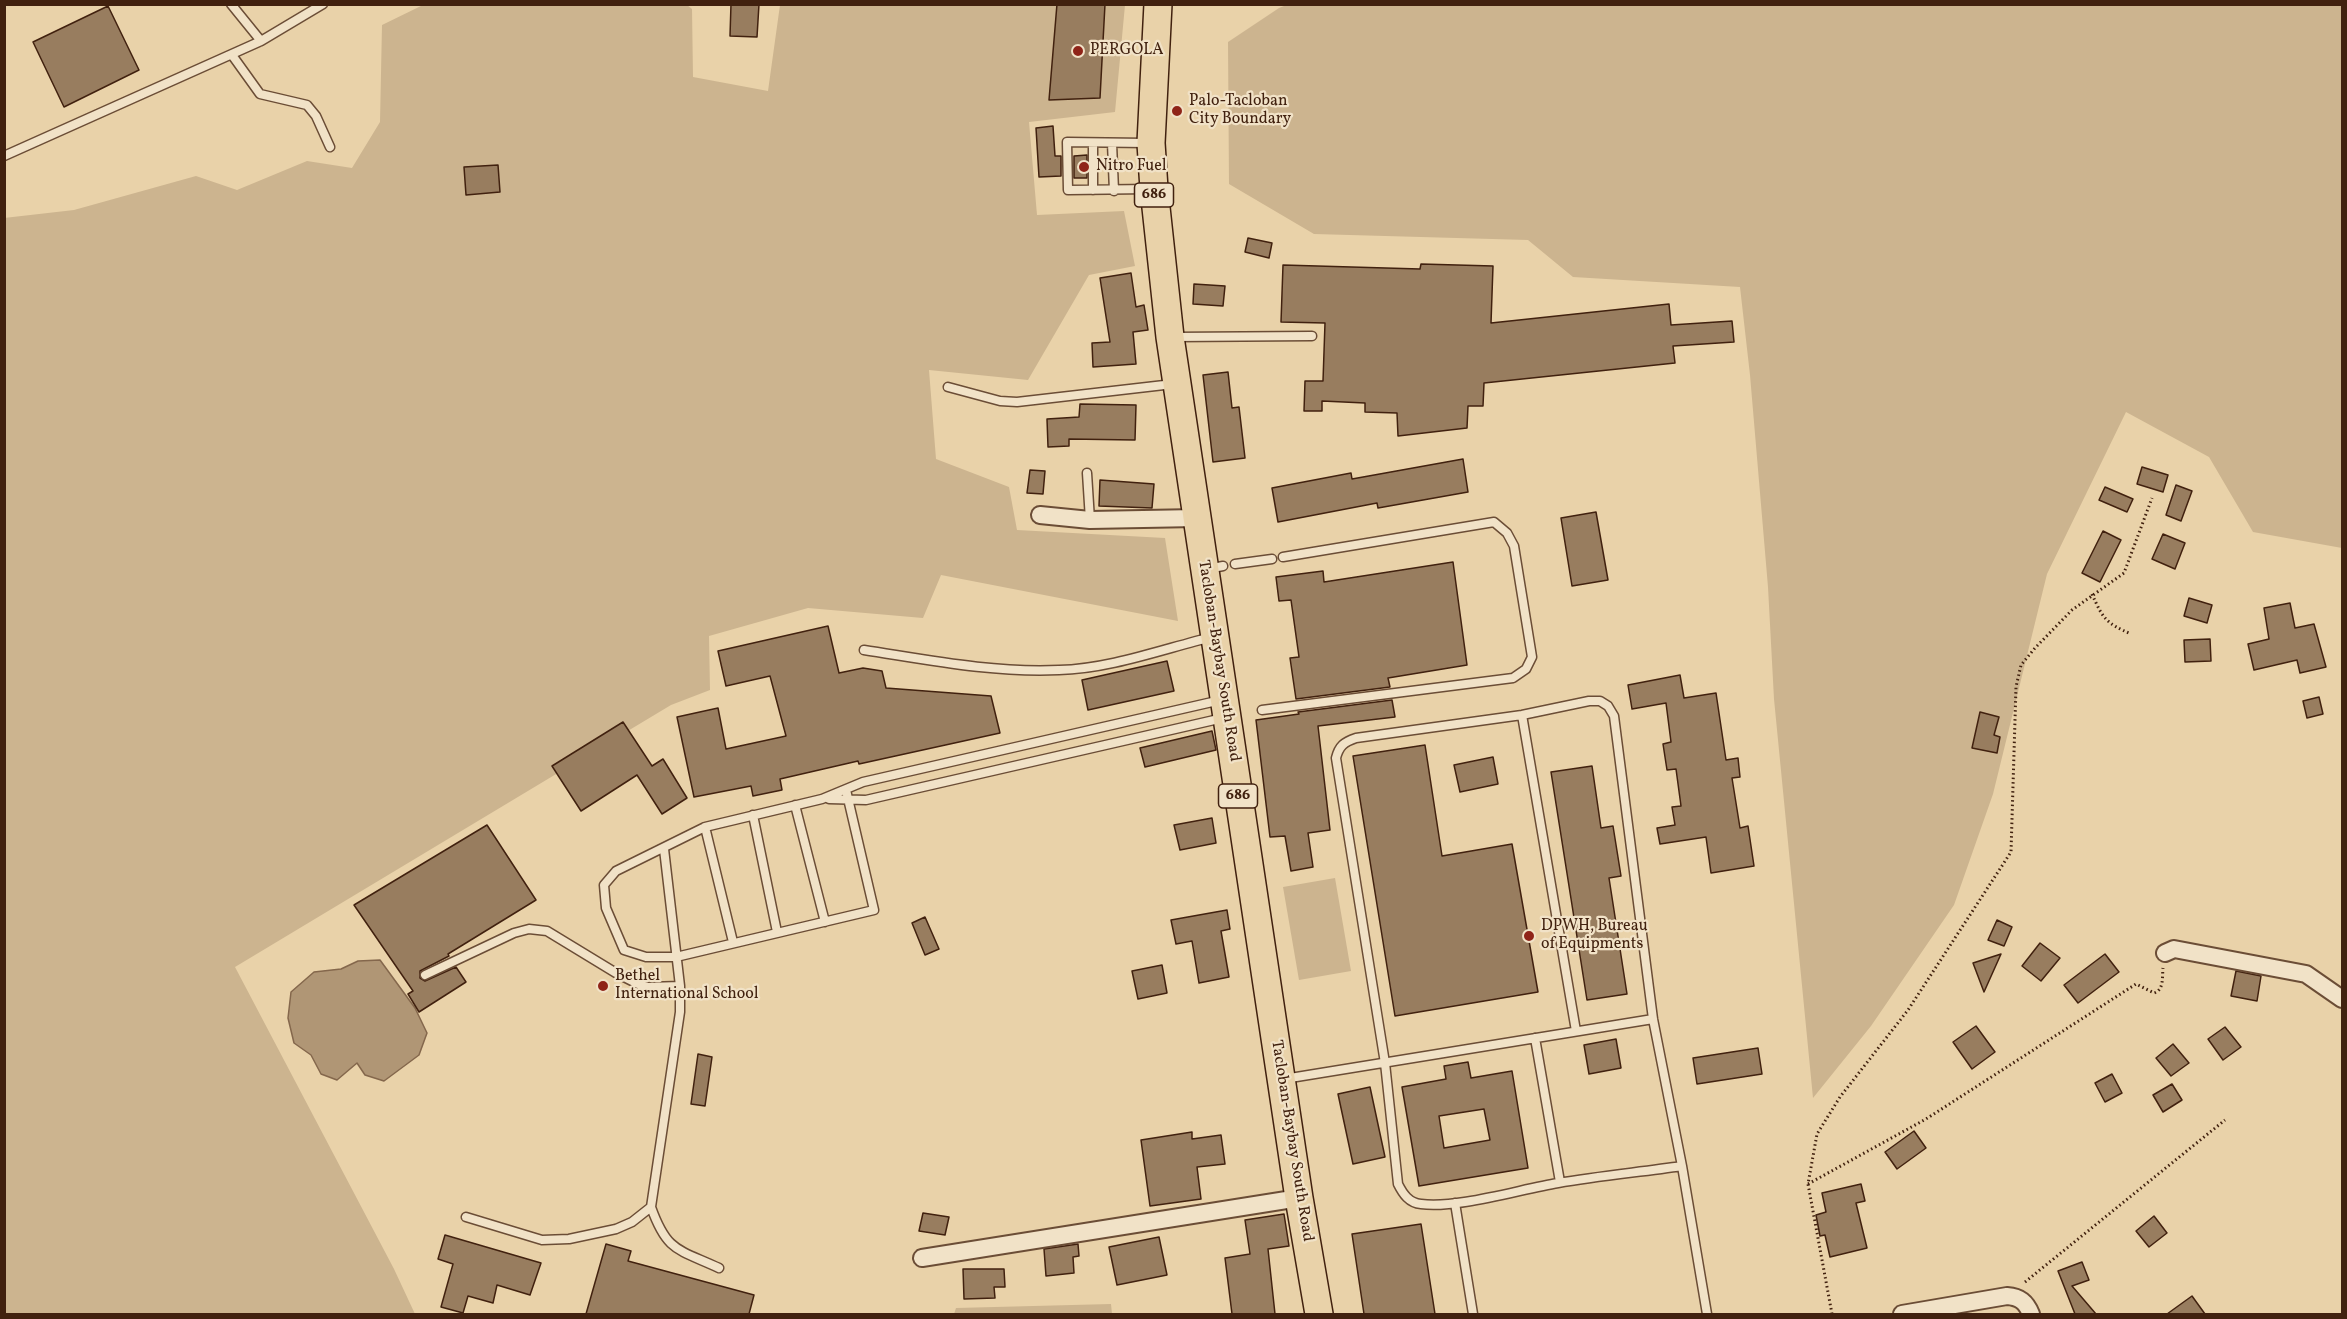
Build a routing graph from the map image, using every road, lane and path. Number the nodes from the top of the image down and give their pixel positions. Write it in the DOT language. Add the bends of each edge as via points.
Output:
graph roads {
  1 [pos="231,4"];
  2 [pos="323,4"];
  3 [pos="1158,4"];
  4 [pos="261,41"];
  5 [pos="232,55"];
  6 [pos="1093,143"];
  7 [pos="1112,143"];
  8 [pos="1151,143"];
  9 [pos="330,147"];
  10 [pos="4,156"];
  11 [pos="1154,189"];
  12 [pos="1093,190"];
  13 [pos="1114,191"];
  14 [pos="1312,336"];
  15 [pos="1170,337"];
  16 [pos="1179,384"];
  17 [pos="948,387"];
  18 [pos="1087,473"];
  19 [pos="2152,498"];
  20 [pos="1040,515"];
  21 [pos="1197,518"];
  22 [pos="1090,520"];
  23 [pos="1282,557"];
  24 [pos="1272,559"];
  25 [pos="1235,564"];
  26 [pos="2092,594"];
  27 [pos="2131,634"];
  28 [pos="1214,636"];
  29 [pos="864,650"];
  30 [pos="1225,708"];
  31 [pos="1262,710"];
  32 [pos="1522,715"];
  33 [pos="846,790"];
  34 [pos="822,799"];
  35 [pos="848,799"];
  36 [pos="795,806"];
  37 [pos="753,815"];
  38 [pos="705,827"];
  39 [pos="664,849"];
  40 [pos="825,922"];
  41 [pos="777,932"];
  42 [pos="734,942"];
  43 [pos="2165,953"];
  44 [pos="676,957"];
  45 [pos="425,975"];
  46 [pos="680,986"];
  47 [pos="2343,999"];
  48 [pos="1653,1019"];
  49 [pos="1576,1031"];
  50 [pos="1535,1038"];
  51 [pos="1384,1063"];
  52 [pos="1282,1080"];
  53 [pos="2225,1120"];
  54 [pos="1683,1166"];
  55 [pos="1560,1182"];
  56 [pos="1808,1184"];
  57 [pos="1299,1198"];
  58 [pos="1455,1203"];
  59 [pos="651,1207"];
  60 [pos="466,1217"];
  61 [pos="922,1258"];
  62 [pos="719,1268"];
  63 [pos="2016,1297"];
  64 [pos="1319,1314"];
  65 [pos="1473,1314"];
  66 [pos="1707,1314"];
  67 [pos="1832,1314"];
  68 [pos="1902,1314"];
  69 [pos="2031,1314"];
  1 -- 4 [label="lane"];
  2 -- 4 [label="lane"];
  3 -- 8 [label="main road, Tacloban-Baybay South Road / 686"];
  4 -- 5 [label="lane"];
  5 -- 9 [label="lane" via="260,94 307,105"];
  5 -- 10 [label="lane"];
  6 -- 7 [label="lane"];
  6 -- 12 [label="lane"];
  6 -- 12 [label="lane" via="1067,142 1068,190"];
  7 -- 8 [label="lane"];
  7 -- 13 [label="lane"];
  8 -- 11 [label="main road, Tacloban-Baybay South Road / 686"];
  11 -- 13 [label="lane"];
  11 -- 15 [label="main road, Tacloban-Baybay South Road / 686"];
  12 -- 13 [label="lane"];
  14 -- 15 [label="lane"];
  15 -- 16 [label="main road, Tacloban-Baybay South Road / 686"];
  16 -- 17 [label="lane" via="1017,402"];
  16 -- 21 [label="main road, Tacloban-Baybay South Road / 686"];
  18 -- 22 [label="lane"];
  19 -- 26 [label="path" via="2124,573"];
  20 -- 22 [label="street"];
  21 -- 22 [label="street"];
  21 -- 28 [label="main road, Tacloban-Baybay South Road / 686" via="1214,568"];
  23 -- 31 [label="lane" via="1494,522 1514,546 1532,657 1526,669 1513,678"];
  24 -- 25 [label="lane"];
  26 -- 27 [label="path" via="2103,618"];
  26 -- 56 [label="path" via="2021,665 2016,687 2011,852 1908,1010 1840,1097 1817,1134"];
  28 -- 29 [label="lane" via="1119,661 1061,670 974,668"];
  28 -- 30 [label="main road, Tacloban-Baybay South Road / 686"];
  30 -- 33 [label="lane" via="863,782"];
  30 -- 35 [label="lane" via="866,800"];
  30 -- 52 [label="main road, Tacloban-Baybay South Road / 686"];
  32 -- 48 [label="lane" via="1589,701 1608,706 1614,716"];
  32 -- 49 [label="lane"];
  32 -- 51 [label="lane" via="1356,738 1339,749 1336,758"];
  33 -- 34 [label="lane"];
  33 -- 35 [label="lane"];
  34 -- 35 [label="lane"];
  34 -- 36 [label="lane"];
  35 -- 40 [label="lane" via="874,910"];
  36 -- 37 [label="lane"];
  36 -- 40 [label="lane"];
  37 -- 38 [label="lane"];
  37 -- 41 [label="lane"];
  38 -- 39 [label="lane"];
  38 -- 42 [label="lane"];
  39 -- 44 [label="lane"];
  39 -- 44 [label="lane" via="616,871 604,885 606,908 624,950 646,957"];
  40 -- 41 [label="lane"];
  41 -- 42 [label="lane"];
  42 -- 44 [label="lane"];
  43 -- 47 [label="street" via="2174,949 2306,974"];
  43 -- 56 [label="path" via="2158,992 2136,984 1926,1119"];
  44 -- 46 [label="lane"];
  45 -- 46 [label="lane" via="529,929 547,931 638,984"];
  46 -- 59 [label="lane" via="680,1012"];
  48 -- 49 [label="lane"];
  48 -- 54 [label="lane"];
  49 -- 50 [label="lane"];
  50 -- 51 [label="lane"];
  50 -- 55 [label="lane"];
  51 -- 52 [label="lane"];
  51 -- 58 [label="lane" via="1398,1184 1408,1199 1420,1204"];
  52 -- 57 [label="main road, Tacloban-Baybay South Road / 686"];
  53 -- 63 [label="path" via="2028,1279"];
  54 -- 55 [label="lane"];
  54 -- 66 [label="lane"];
  55 -- 58 [label="lane"];
  56 -- 67 [label="path"];
  57 -- 61 [label="street"];
  57 -- 64 [label="main road, Tacloban-Baybay South Road / 686"];
  58 -- 65 [label="lane"];
  59 -- 60 [label="lane" via="616,1229 569,1239 542,1240"];
  59 -- 62 [label="lane" via="659,1229 672,1246"];
  63 -- 68 [label="street"];
  63 -- 69 [label="street" via="2026,1303"];
}
